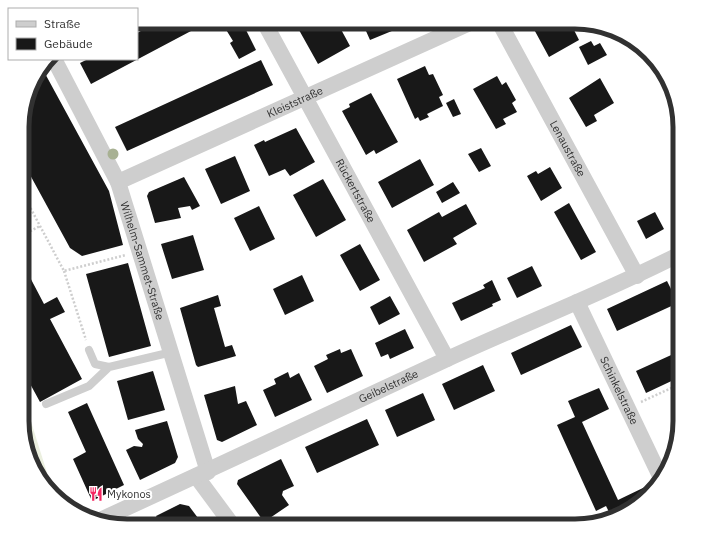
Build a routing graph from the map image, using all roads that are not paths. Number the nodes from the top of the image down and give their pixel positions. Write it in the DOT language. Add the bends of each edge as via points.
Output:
graph roads {
  1 [pos="268,29"];
  2 [pos="456,29"];
  3 [pos="503,29"];
  4 [pos="55,61"];
  5 [pos="305,97"];
  6 [pos="118,182"];
  7 [pos="673,258"];
  8 [pos="637,276"];
  9 [pos="577,302"];
  10 [pos="89,350"];
  11 [pos="172,352"];
  12 [pos="447,359"];
  13 [pos="109,367"];
  14 [pos="46,404"];
  15 [pos="658,473"];
  16 [pos="202,474"];
  17 [pos="107,517"];
  18 [pos="229,519"];
  1 -- 5 [label="street, Rückertstraße"];
  2 -- 5 [label="street, Kleiststraße"];
  3 -- 8 [label="street, Lenaustraße"];
  4 -- 6 [label="street, Wilhelm-Sammet-Straße"];
  5 -- 6 [label="street, Kleiststraße"];
  5 -- 12 [label="street, Rückertstraße"];
  6 -- 11 [label="street, Wilhelm-Sammet-Straße"];
  7 -- 8 [label="street, Geibelstraße"];
  8 -- 9 [label="street, Geibelstraße"];
  9 -- 12 [label="street, Geibelstraße"];
  9 -- 15 [label="street, Schinkelstraße"];
  10 -- 13 [label="lane" via="95,364"];
  11 -- 13 [label="lane"];
  11 -- 16 [label="street, Wilhelm-Sammet-Straße"];
  12 -- 16 [label="street, Geibelstraße"];
  13 -- 14 [label="lane" via="89,386"];
  16 -- 17 [label="street, Geibelstraße"];
  16 -- 18 [label="street, Wilhelm-Sammet-Straße"];
}
